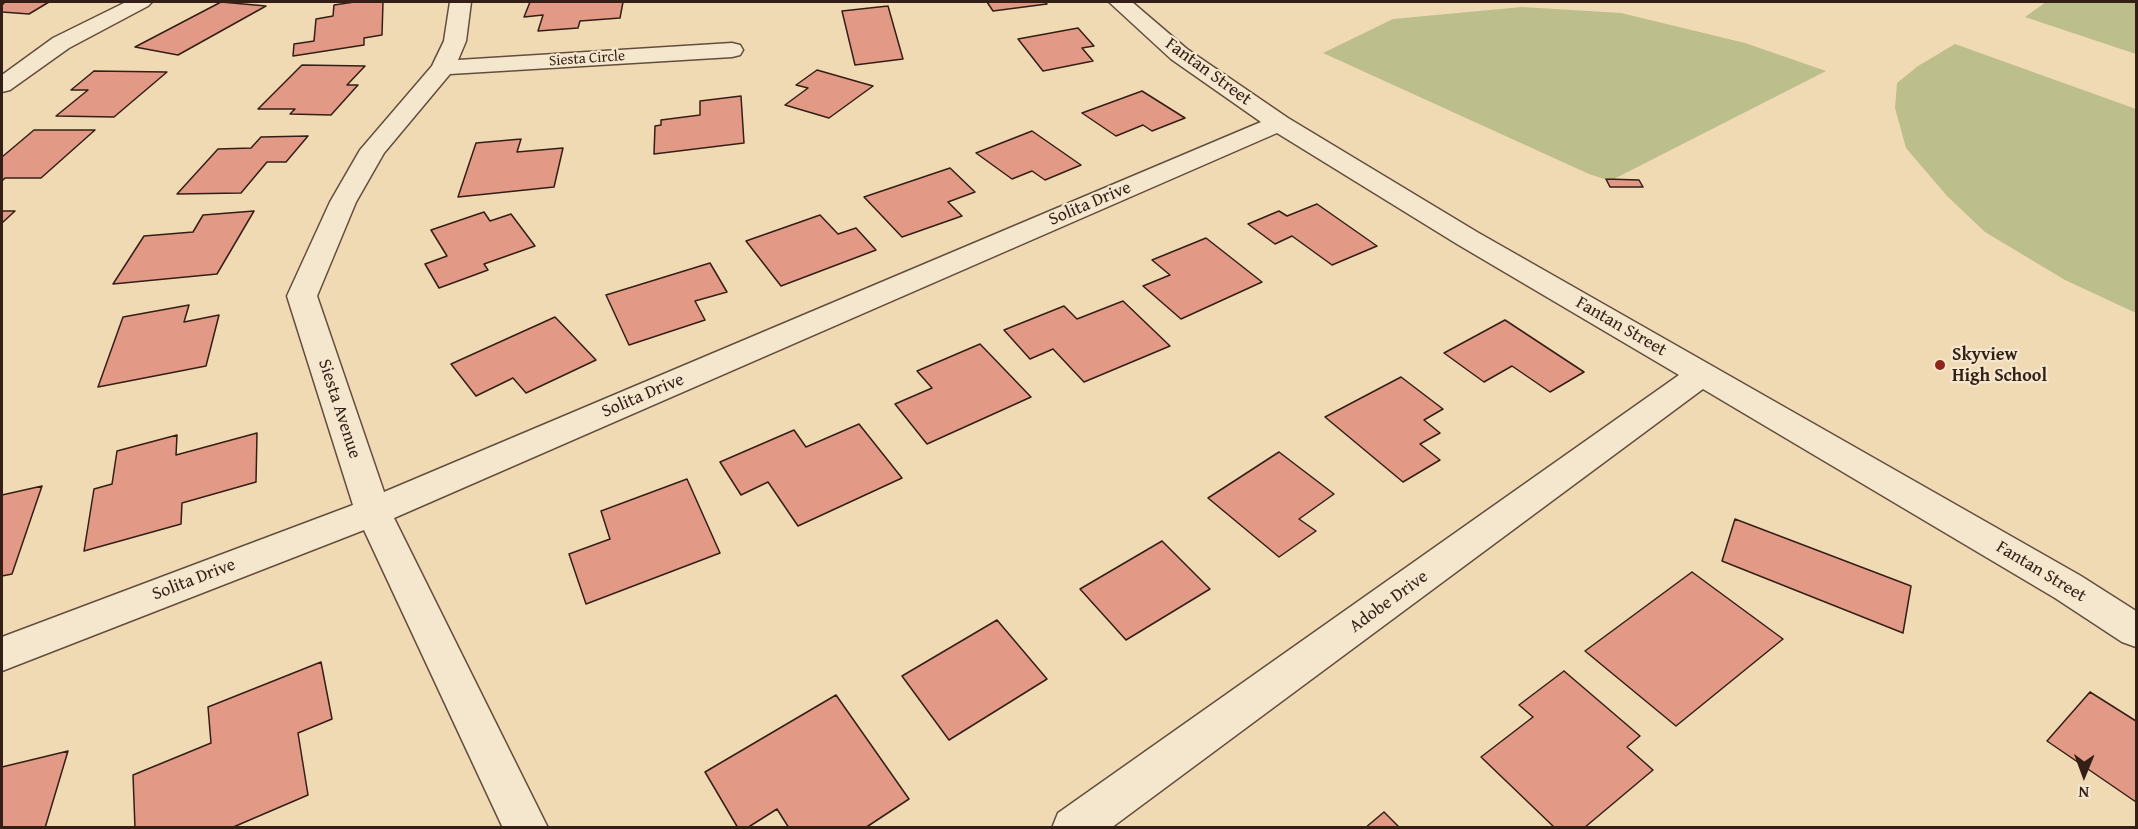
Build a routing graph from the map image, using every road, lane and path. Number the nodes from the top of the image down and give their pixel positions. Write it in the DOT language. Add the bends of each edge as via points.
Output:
graph roads {
  1 [pos="141,2"];
  2 [pos="460,2"];
  3 [pos="1120,2"];
  4 [pos="732,50"];
  5 [pos="443,68"];
  6 [pos="2,86"];
  7 [pos="1279,123"];
  8 [pos="1702,374"];
  9 [pos="373,512"];
  10 [pos="2136,632"];
  11 [pos="2,654"];
  12 [pos="526,828"];
  13 [pos="1074,828"];
  1 -- 6 [label="street" via="61,43"];
  2 -- 5 [label="street, Siesta Avenue" via="455,41"];
  3 -- 7 [label="street, Fantan Street" via="1179,54"];
  4 -- 5 [label="street, Siesta Circle"];
  5 -- 9 [label="street, Siesta Avenue" via="374,150 343,202 302,296"];
  7 -- 8 [label="street, Fantan Street"];
  7 -- 9 [label="street, Solita Drive"];
  8 -- 10 [label="street, Fantan Street" via="2068,586"];
  8 -- 13 [label="street, Adobe Drive"];
  9 -- 11 [label="street, Solita Drive"];
  9 -- 12 [label="street, Siesta Avenue"];
}
